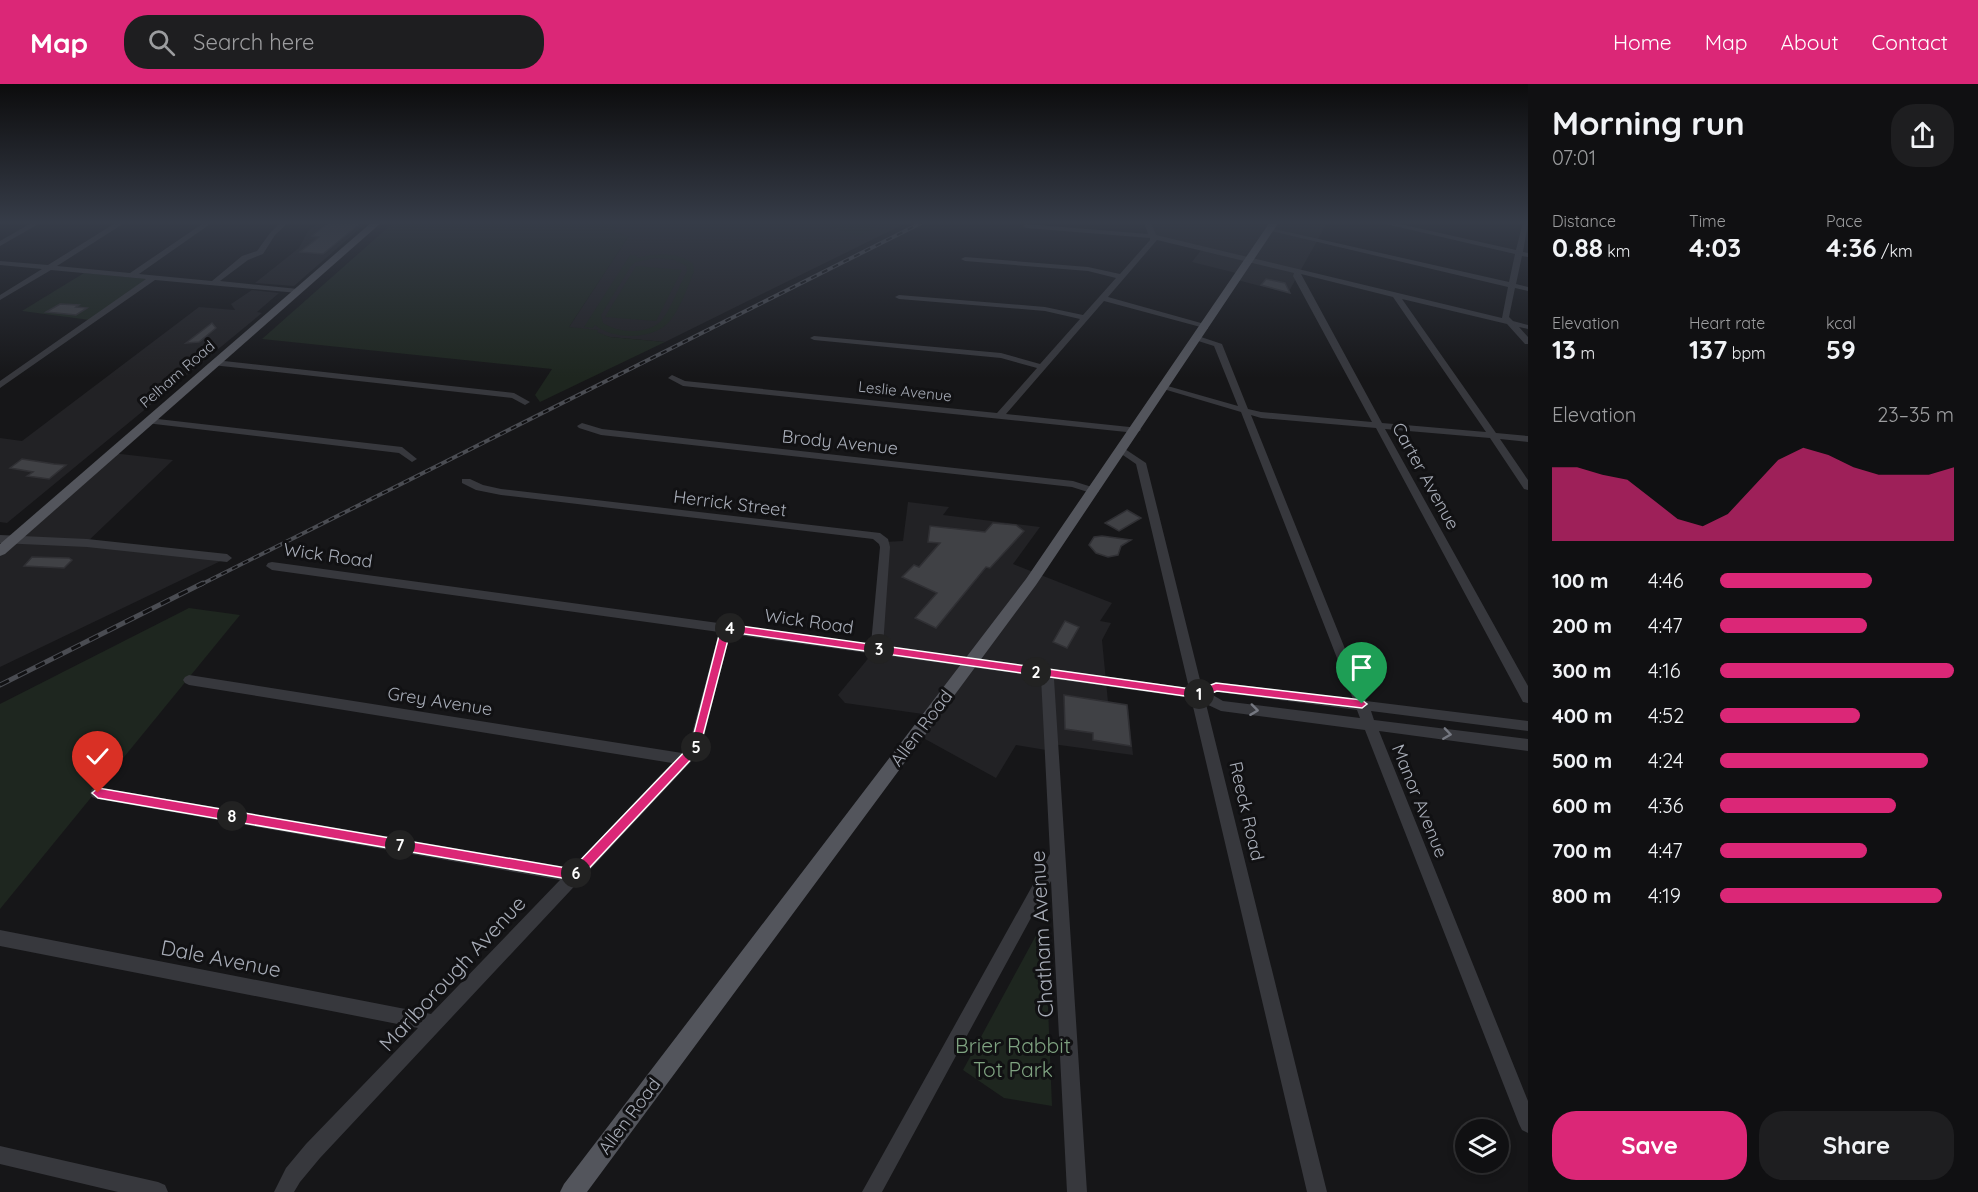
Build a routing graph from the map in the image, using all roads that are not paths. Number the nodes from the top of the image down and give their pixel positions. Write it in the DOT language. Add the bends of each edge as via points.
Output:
graph roads {
  1 [pos="38,274"];
  2 [pos="119,274"];
  3 [pos="226,274"];
  4 [pos="318,274"];
  5 [pos="1107,274"];
  6 [pos="1124,274"];
  7 [pos="1241,274"];
  8 [pos="1297,274"];
  9 [pos="1309,274"];
  10 [pos="1466,274"];
  11 [pos="1514,274"];
  12 [pos="132,275"];
  13 [pos="154,277"];
  14 [pos="1121,277"];
  15 [pos="214,283"];
  16 [pos="1512,285"];
  17 [pos="1528,289"];
  18 [pos="298,291"];
  19 [pos="1395,294"];
  20 [pos="899,297"];
  21 [pos="0,298"];
  22 [pos="1102,298"];
  23 [pos="1085,318"];
  24 [pos="1508,322"];
  25 [pos="1528,327"];
  26 [pos="1201,332"];
  27 [pos="814,338"];
  28 [pos="1528,342"];
  29 [pos="215,363"];
  30 [pos="1042,367"];
  31 [pos="672,378"];
  32 [pos="0,385"];
  33 [pos="1164,388"];
  34 [pos="525,402"];
  35 [pos="1245,412"];
  36 [pos="1000,415"];
  37 [pos="148,421"];
  38 [pos="1379,425"];
  39 [pos="582,426"];
  40 [pos="1136,430"];
  41 [pos="1492,436"];
  42 [pos="1528,439"];
  43 [pos="1122,451"];
  44 [pos="412,459"];
  45 [pos="466,481"];
  46 [pos="1528,487"];
  47 [pos="1094,491"];
  48 [pos="6,540"];
  49 [pos="0,551"];
  50 [pos="227,558"];
  51 [pos="272,566"];
  52 [pos="726,628"];
  53 [pos="876,649"];
  54 [pos="970,662"];
  55 [pos="1047,673"];
  56 [pos="189,680"];
  57 [pos="1199,694"];
  58 [pos="1528,698"];
  59 [pos="1362,704"];
  60 [pos="1370,724"];
  61 [pos="1528,726"];
  62 [pos="1528,745"];
  63 [pos="685,759"];
  64 [pos="98,793"];
  65 [pos="1058,855"];
  66 [pos="574,875"];
  67 [pos="0,938"];
  68 [pos="434,1023"];
  69 [pos="1528,1124"];
  70 [pos="0,1155"];
  71 [pos="158,1192"];
  72 [pos="284,1192"];
  73 [pos="572,1192"];
  74 [pos="872,1192"];
  75 [pos="1077,1192"];
  76 [pos="1317,1192"];
  1 -- 21 [label="street"];
  2 -- 12 [label="street"];
  3 -- 15 [label="street"];
  4 -- 18 [label="main road, Pelham Road"];
  5 -- 14 [label="street"];
  6 -- 14 [label="street"];
  7 -- 26 [label="main road, Allen Road"];
  8 -- 38 [label="street, Carter Avenue"];
  9 -- 19 [label="street"];
  10 -- 16 [label="street"];
  11 -- 16 [label="street"];
  12 -- 13 [label="street"];
  13 -- 15 [label="street"];
  13 -- 32 [label="street"];
  14 -- 22 [label="street"];
  15 -- 18 [label="street"];
  16 -- 17 [label="street"];
  16 -- 24 [label="street" via="1505,317"];
  18 -- 29 [label="main road, Pelham Road"];
  19 -- 24 [label="street"];
  19 -- 41 [label="street"];
  20 -- 23 [label="street" via="1045,309"];
  22 -- 23 [label="street"];
  22 -- 26 [label="street"];
  23 -- 30 [label="street"];
  24 -- 25 [label="street"];
  24 -- 28 [label="street"];
  26 -- 33 [label="main road, Allen Road"];
  26 -- 35 [label="street, Manor Avenue" via="1218,344"];
  27 -- 30 [label="street" via="1001,356"];
  29 -- 34 [label="street" via="514,396"];
  29 -- 37 [label="main road, Pelham Road"];
  30 -- 36 [label="street"];
  31 -- 36 [label="street, Leslie Avenue" via="683,383"];
  33 -- 35 [label="street"];
  33 -- 40 [label="main road, Allen Road"];
  35 -- 38 [label="street"];
  35 -- 59 [label="street, Manor Avenue"];
  36 -- 40 [label="street, Leslie Avenue"];
  37 -- 44 [label="street" via="402,450"];
  37 -- 48 [label="main road, Pelham Road"];
  38 -- 41 [label="street"];
  38 -- 58 [label="street, Carter Avenue"];
  39 -- 47 [label="street, Brody Avenue" via="601,432 1072,484"];
  40 -- 43 [label="main road, Allen Road"];
  41 -- 42 [label="street"];
  41 -- 46 [label="street"];
  43 -- 47 [label="main road, Allen Road"];
  43 -- 57 [label="street, Reeck Road" via="1141,463"];
  45 -- 53 [label="street, Herrick Street" via="501,492 876,536 885,547"];
  47 -- 54 [label="main road, Allen Road"];
  48 -- 49 [label="main road, Pelham Road"];
  48 -- 50 [label="street" via="80,542"];
  51 -- 52 [label="street, Wick Road"];
  52 -- 53 [label="street, Wick Road"];
  52 -- 63 [label="street, Marlborough Avenue" via="695,748"];
  53 -- 54 [label="street, Wick Road"];
  54 -- 55 [label="street, Wick Road"];
  54 -- 73 [label="main road, Allen Road"];
  55 -- 57 [label="street, Wick Road"];
  55 -- 65 [label="street, Chatham Avenue"];
  56 -- 63 [label="street, Grey Avenue"];
  57 -- 59 [label="street, Wick Road" via="1216,687"];
  57 -- 60 [label="street, Wick Road, one-way" via="1221,706"];
  57 -- 76 [label="street, Reeck Road"];
  59 -- 60 [label="street, Manor Avenue"];
  59 -- 61 [label="street, Wick Road"];
  60 -- 62 [label="street, Wick Road, one-way"];
  60 -- 69 [label="street, Manor Avenue"];
  63 -- 66 [label="street, Marlborough Avenue"];
  64 -- 66 [label="street"];
  65 -- 74 [label="street"];
  65 -- 75 [label="street, Chatham Avenue"];
  66 -- 68 [label="street, Marlborough Avenue"];
  67 -- 68 [label="street, Dale Avenue"];
  68 -- 72 [label="street, Marlborough Avenue" via="313,1151"];
  70 -- 71 [label="street"];
}
